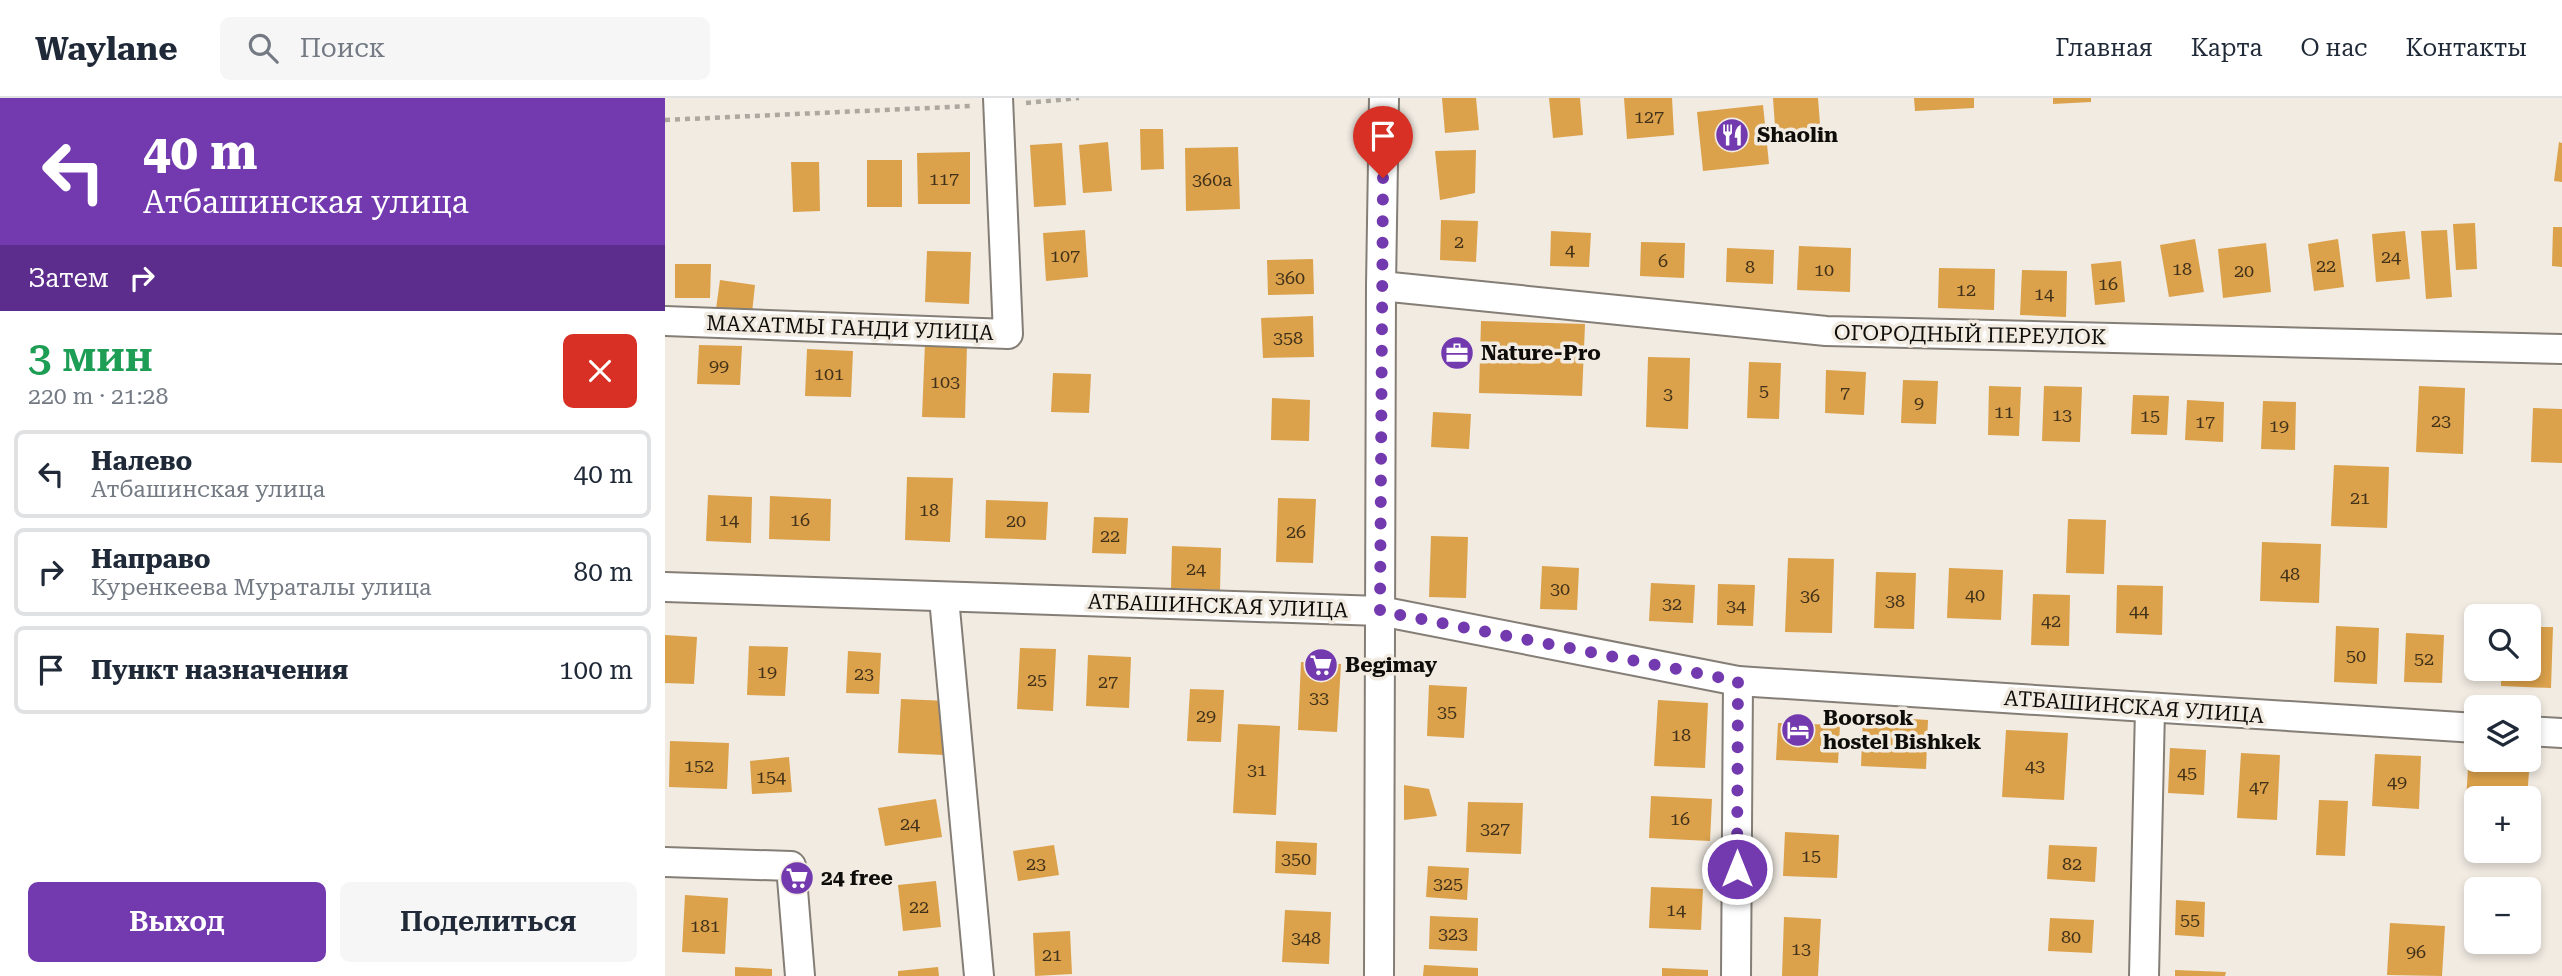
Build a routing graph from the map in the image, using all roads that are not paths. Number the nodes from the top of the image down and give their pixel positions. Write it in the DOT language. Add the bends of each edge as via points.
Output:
graph roads {
  1 [pos="1384,98"];
  2 [pos="998,102"];
  3 [pos="1381,286"];
  4 [pos="665,321"];
  5 [pos="2562,349"];
  6 [pos="665,587"];
  7 [pos="944,598"];
  8 [pos="1380,611"];
  9 [pos="1738,681"];
  10 [pos="2150,709"];
  11 [pos="2464,727"];
  12 [pos="2541,732"];
  13 [pos="2562,733"];
  14 [pos="665,862"];
  15 [pos="800,976"];
  16 [pos="979,976"];
  17 [pos="1379,976"];
  18 [pos="1736,976"];
  19 [pos="2144,976"];
  1 -- 3 [label="street"];
  2 -- 4 [label="street, МАХАТМЫ ГАНДИ УЛИЦА" via="1008,334"];
  3 -- 5 [label="street, ОГОРОДНЫЙ ПЕРЕУЛОК" via="1826,331"];
  3 -- 8 [label="street"];
  6 -- 7 [label="street, АТБАШИНСКАЯ УЛИЦА"];
  7 -- 8 [label="street, АТБАШИНСКАЯ УЛИЦА"];
  7 -- 16 [label="street"];
  8 -- 9 [label="street, АТБАШИНСКАЯ УЛИЦА"];
  8 -- 17 [label="street"];
  9 -- 10 [label="street, АТБАШИНСКАЯ УЛИЦА"];
  9 -- 18 [label="street"];
  10 -- 11 [label="street, АТБАШИНСКАЯ УЛИЦА"];
  10 -- 19 [label="street"];
  12 -- 13 [label="street"];
  14 -- 15 [label="street" via="791,866"];
}
